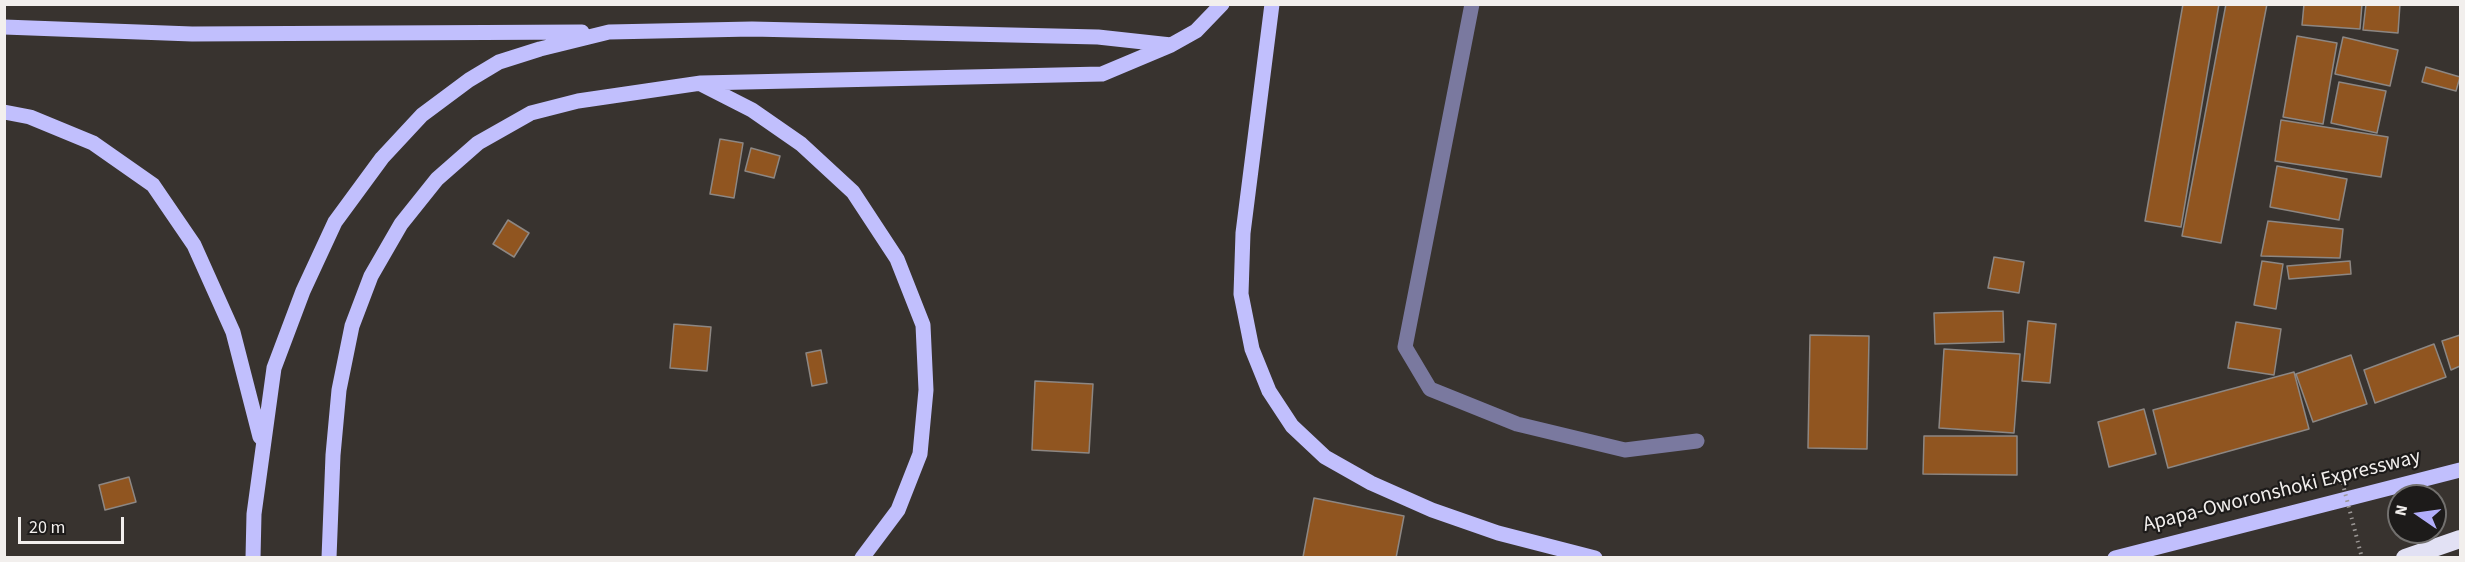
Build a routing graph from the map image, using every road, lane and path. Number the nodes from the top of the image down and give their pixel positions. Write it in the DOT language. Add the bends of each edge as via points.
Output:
graph roads {
  1 [pos="1272,4"];
  2 [pos="1472,4"];
  3 [pos="1217,5"];
  4 [pos="4,27"];
  5 [pos="609,32"];
  6 [pos="1171,45"];
  7 [pos="700,83"];
  8 [pos="4,112"];
  9 [pos="1697,441"];
  10 [pos="262,444"];
  11 [pos="2460,470"];
  12 [pos="2341,477"];
  13 [pos="2460,539"];
  14 [pos="254,558"];
  15 [pos="329,558"];
  16 [pos="862,558"];
  17 [pos="1595,558"];
  18 [pos="2115,558"];
  19 [pos="2362,558"];
  20 [pos="2404,558"];
  1 -- 17 [label="main road" via="1243,233 1242,294 1252,349 1269,391 1292,426 1325,457 1371,483 1432,510"];
  2 -- 9 [label="lane" via="1405,347 1430,389 1517,424 1626,450"];
  3 -- 6 [label="main road" via="1196,31"];
  4 -- 5 [label="main road" via="192,34"];
  5 -- 6 [label="main road" via="752,29 1074,36"];
  5 -- 10 [label="main road" via="499,62 422,115 382,158 335,222 303,291 274,368"];
  6 -- 7 [label="main road" via="1102,74"];
  7 -- 15 [label="main road" via="578,101 531,113 478,143 437,179 401,224 371,276 352,326 339,390"];
  7 -- 16 [label="main road" via="752,110 801,144 853,192 897,259 924,325 926,390 920,454 898,510"];
  8 -- 10 [label="main road" via="30,117 93,143 153,185 194,245 233,332"];
  10 -- 14 [label="main road" via="254,514"];
  11 -- 18 [label="main road, Apapa-Oworonshoki Expressway"];
  12 -- 19 [label="path, bridge"];
  13 -- 20 [label="highway"];
}
